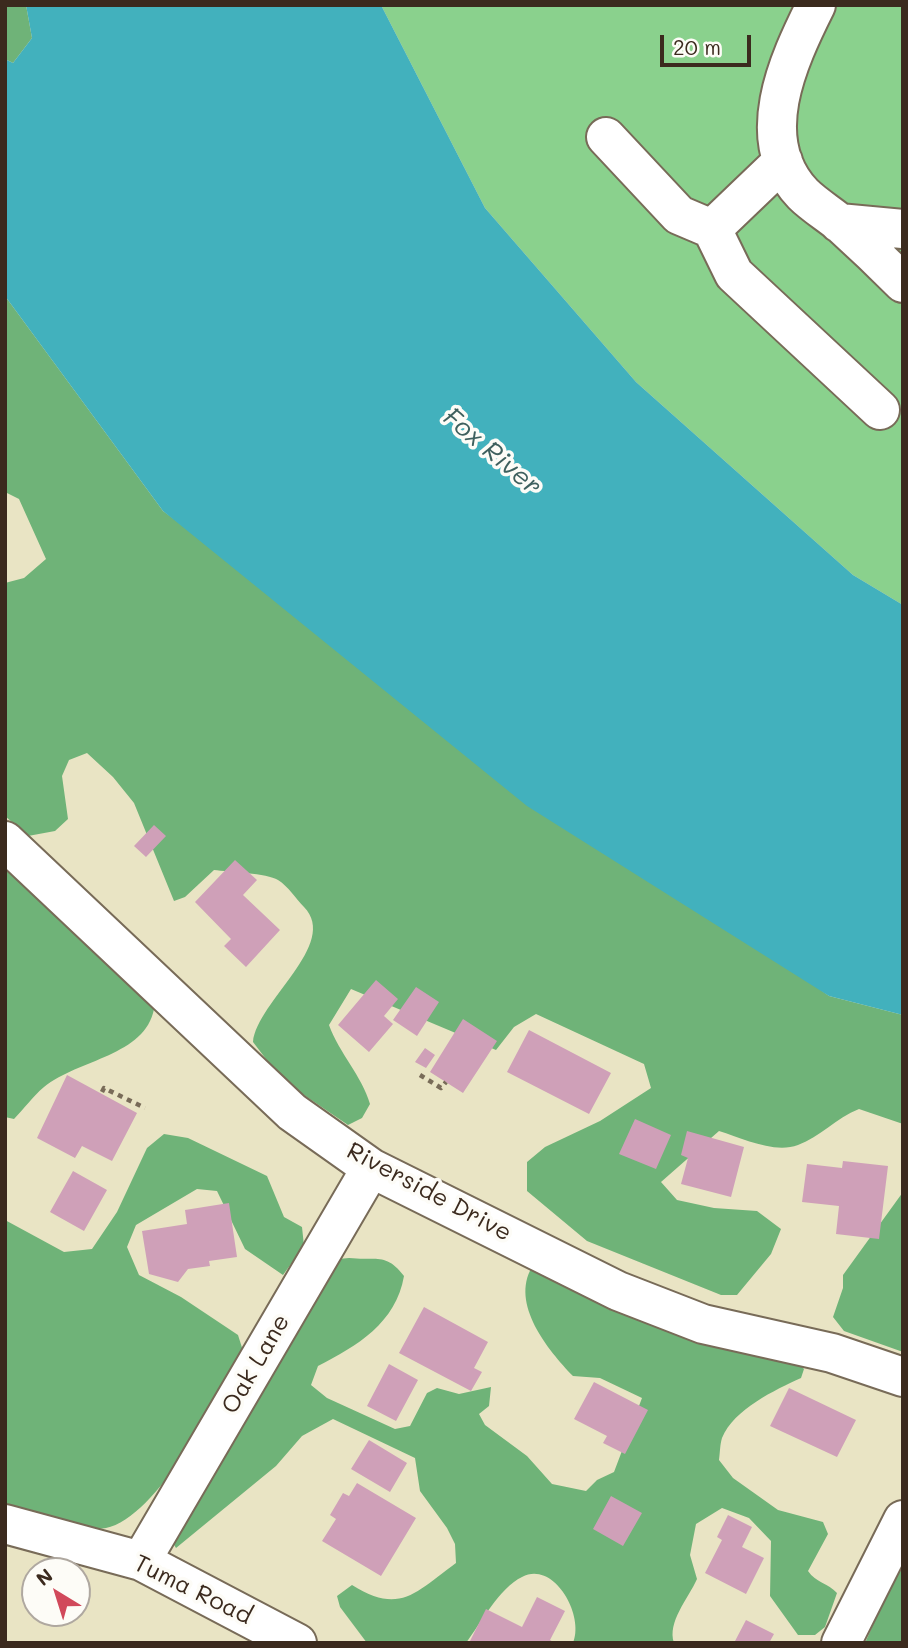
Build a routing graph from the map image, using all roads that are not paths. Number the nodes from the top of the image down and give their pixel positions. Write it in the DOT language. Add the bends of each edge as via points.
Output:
graph roads {
  1 [pos="816,5"];
  2 [pos="606,138"];
  3 [pos="783,161"];
  4 [pos="839,223"];
  5 [pos="712,229"];
  6 [pos="903,229"];
  7 [pos="903,283"];
  8 [pos="880,410"];
  9 [pos="5,841"];
  10 [pos="371,1168"];
  11 [pos="903,1377"];
  12 [pos="903,1520"];
  13 [pos="5,1524"];
  14 [pos="141,1561"];
  15 [pos="297,1643"];
  16 [pos="841,1643"];
  1 -- 3 [label="street" via="791,55 775,117"];
  2 -- 5 [label="street" via="679,215"];
  3 -- 4 [label="street" via="802,193"];
  3 -- 5 [label="street"];
  4 -- 6 [label="street"];
  4 -- 7 [label="street"];
  5 -- 8 [label="street" via="734,274"];
  9 -- 10 [label="street, Riverside Drive" via="292,1112"];
  10 -- 11 [label="street, Riverside Drive" via="618,1291 703,1324 832,1353"];
  10 -- 14 [label="street, Oak Lane"];
  12 -- 16 [label="street"];
  13 -- 14 [label="street, Tuma Road"];
  14 -- 15 [label="street, Tuma Road"];
}
